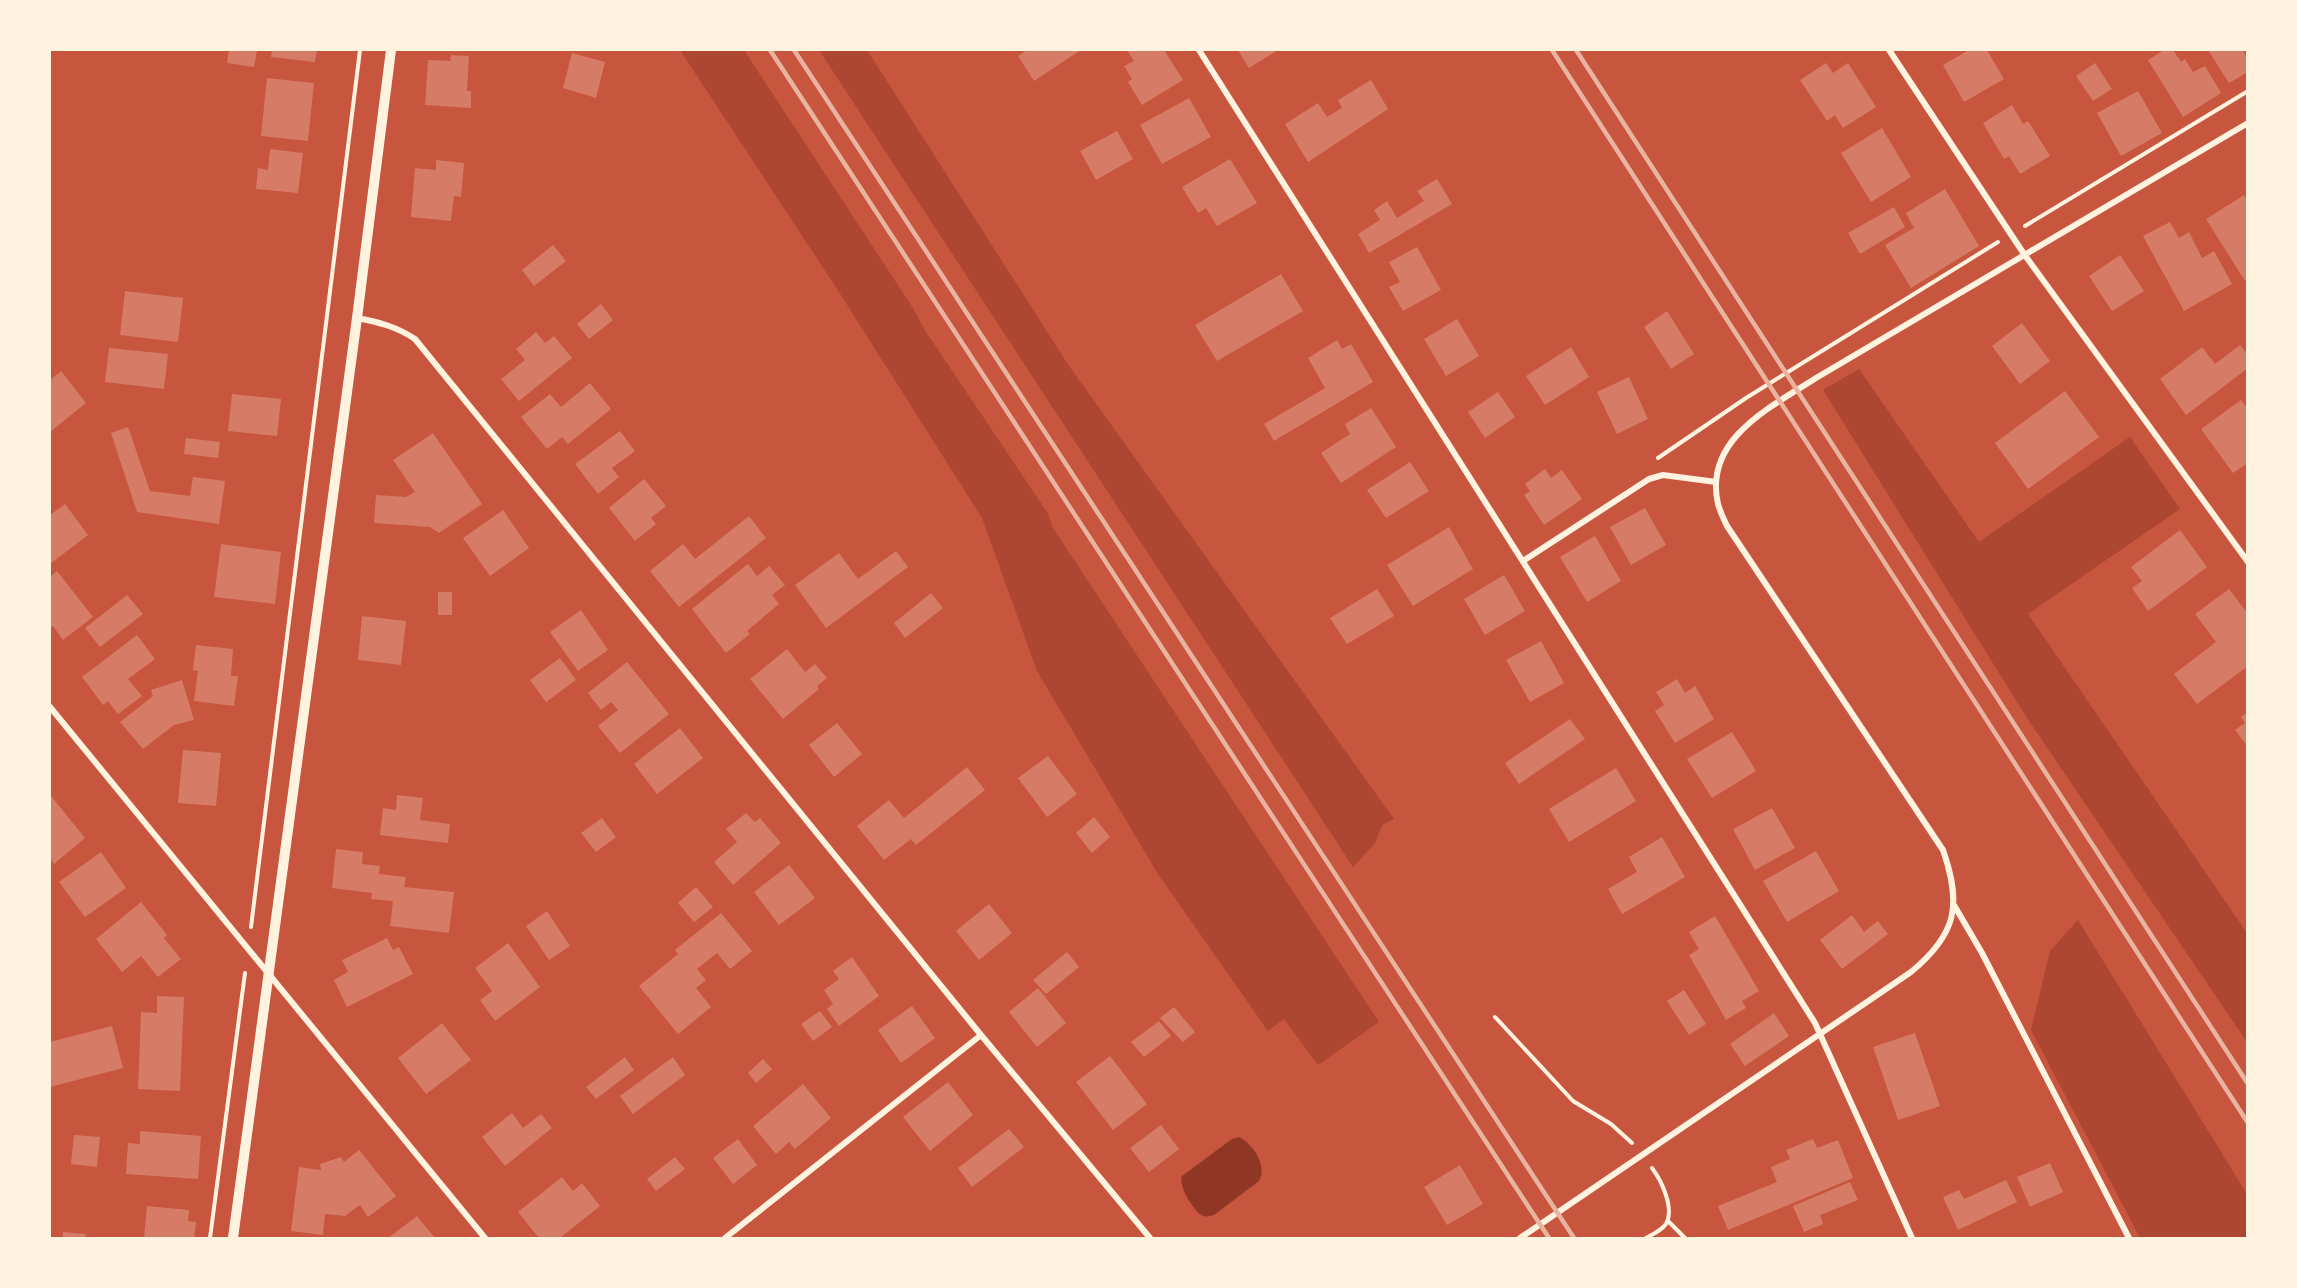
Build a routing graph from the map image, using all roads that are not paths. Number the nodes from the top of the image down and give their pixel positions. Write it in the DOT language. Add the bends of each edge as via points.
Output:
graph roads {
  1 [pos="391,50"];
  2 [pos="1199,50"];
  3 [pos="1889,50"];
  4 [pos="2247,123"];
  5 [pos="2024,254"];
  6 [pos="357,318"];
  7 [pos="1716,482"];
  8 [pos="1523,561"];
  9 [pos="2247,562"];
  10 [pos="50,707"];
  11 [pos="1954,904"];
  12 [pos="270,978"];
  13 [pos="1821,1033"];
  14 [pos="981,1035"];
  15 [pos="233,1239"];
  16 [pos="485,1239"];
  17 [pos="725,1239"];
  18 [pos="1150,1239"];
  19 [pos="1520,1239"];
  20 [pos="1912,1239"];
  21 [pos="2128,1239"];
  1 -- 6 [label="street"];
  2 -- 8 [label="street"];
  3 -- 5 [label="street"];
  4 -- 5 [label="street"];
  5 -- 7 [label="street" via="1752,419 1730,444"];
  5 -- 9 [label="street"];
  6 -- 12 [label="street"];
  6 -- 14 [label="street" via="399,328 415,339"];
  7 -- 8 [label="street" via="1663,475 1649,480"];
  7 -- 11 [label="street" via="1718,505 1727,526 1943,850 1951,874"];
  8 -- 13 [label="street"];
  10 -- 12 [label="street"];
  11 -- 13 [label="street" via="1941,944 1928,958"];
  11 -- 21 [label="street"];
  12 -- 15 [label="street"];
  12 -- 16 [label="street"];
  13 -- 19 [label="street"];
  13 -- 20 [label="street"];
  14 -- 17 [label="street"];
  14 -- 18 [label="street"];
}
